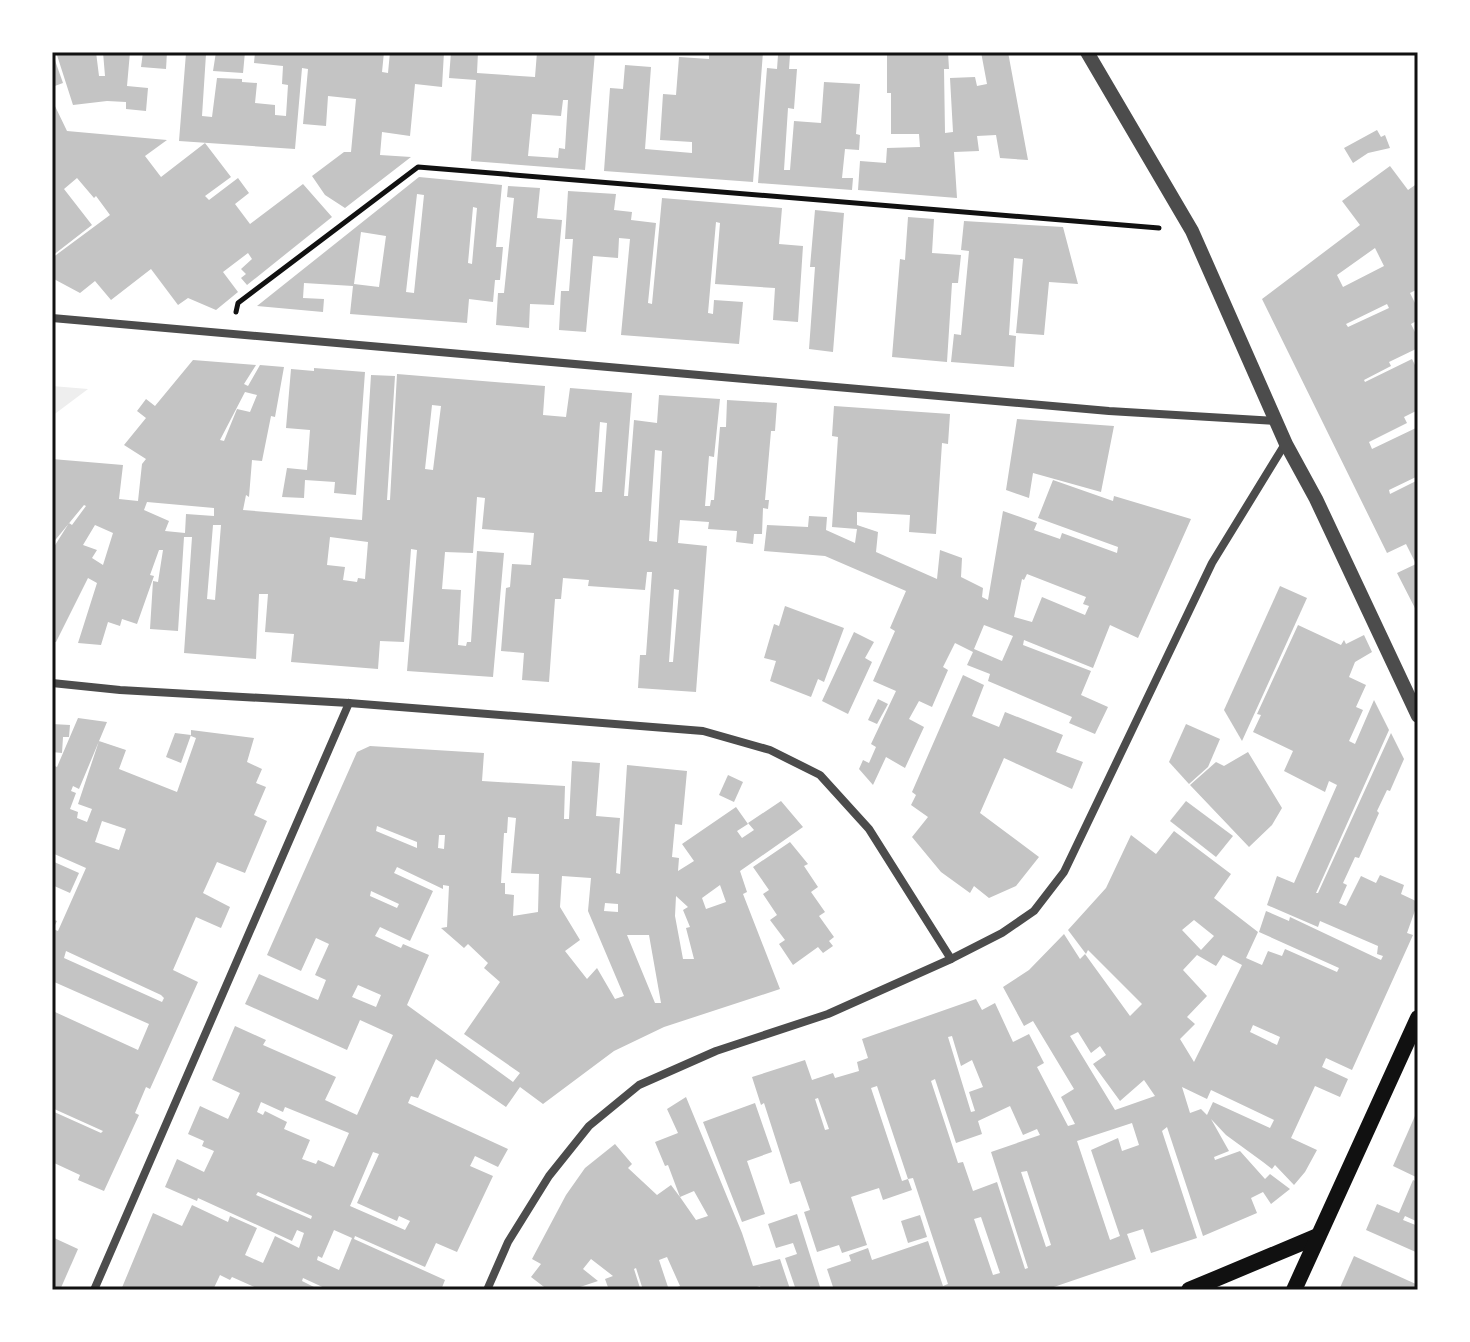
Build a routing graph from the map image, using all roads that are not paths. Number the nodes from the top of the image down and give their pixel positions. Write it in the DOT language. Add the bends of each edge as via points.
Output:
graph roads {
  1 [pos="1087,52"];
  2 [pos="52,318"];
  3 [pos="1276,421"];
  4 [pos="1286,444"];
  5 [pos="52,683"];
  6 [pos="349,703"];
  7 [pos="1418,716"];
  8 [pos="951,959"];
  9 [pos="1418,1018"];
  10 [pos="1318,1236"];
  11 [pos="94,1290"];
  12 [pos="487,1290"];
  13 [pos="1189,1290"];
  14 [pos="1294,1290"];
  1 -- 3 [label="street" via="1192,231"];
  2 -- 3 [label="street" via="1093,410"];
  3 -- 4 [label="street"];
  4 -- 7 [label="street"];
  4 -- 8 [label="street" via="1212,563 1064,872 1034,911"];
  5 -- 6 [label="street"];
  6 -- 8 [label="street" via="703,731 770,750 820,775 869,829"];
  6 -- 11 [label="street"];
  8 -- 12 [label="street" via="828,1014 716,1051 639,1085 589,1126 549,1176 508,1242"];
  9 -- 10 [label="main road"];
  10 -- 13 [label="main road"];
  10 -- 14 [label="main road"];
}
